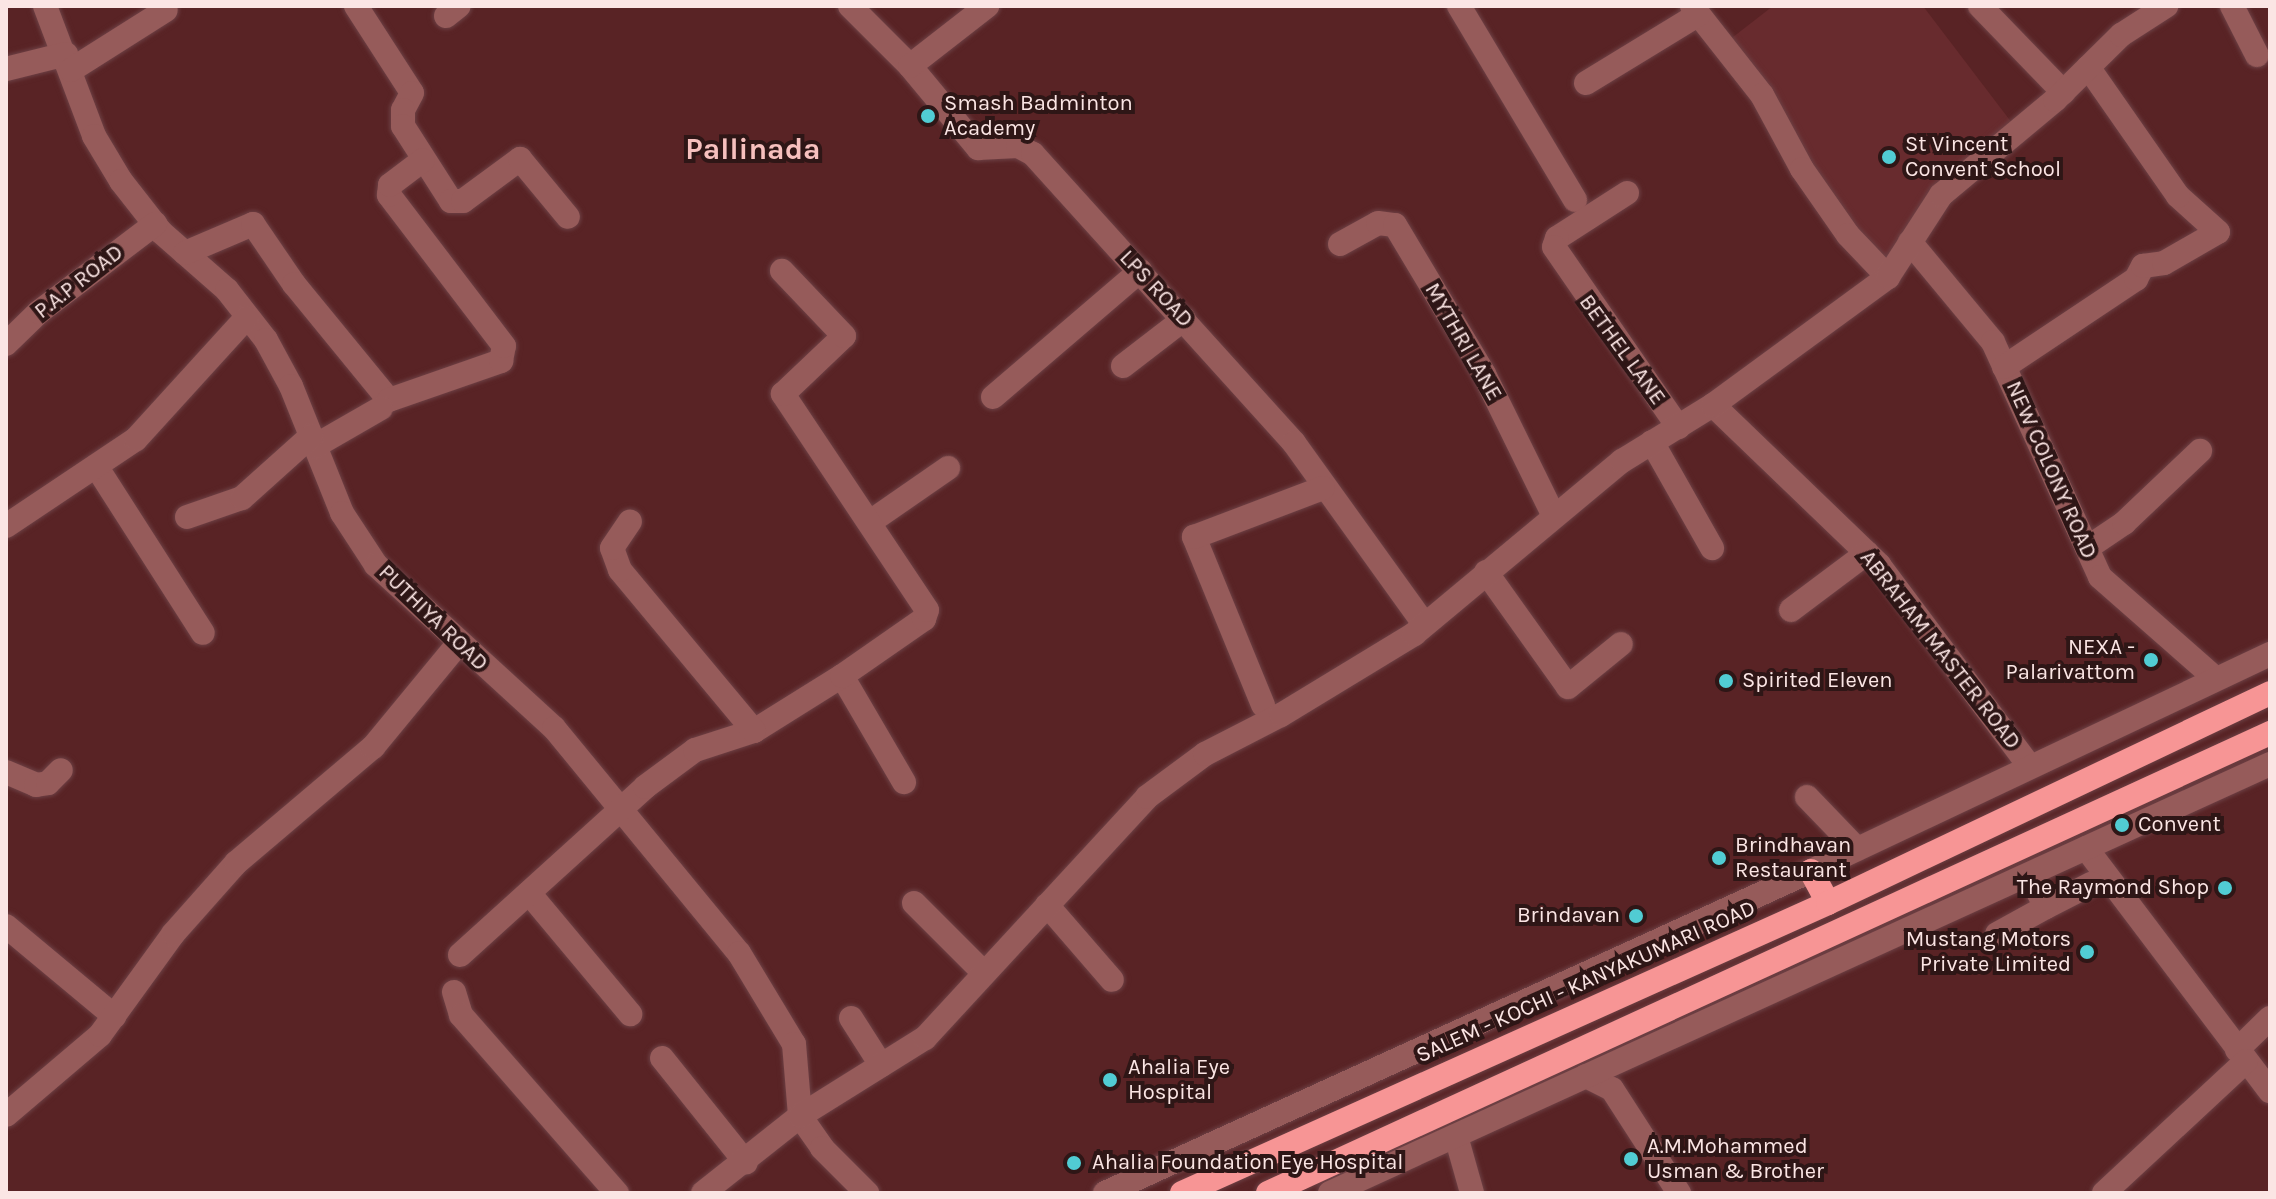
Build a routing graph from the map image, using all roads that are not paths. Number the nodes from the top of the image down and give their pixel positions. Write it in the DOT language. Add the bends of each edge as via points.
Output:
graph roads {
  1 [pos="356,6"];
  2 [pos="850,6"];
  3 [pos="987,6"];
  4 [pos="1459,6"];
  5 [pos="1980,6"];
  6 [pos="2166,6"];
  7 [pos="2232,6"];
  8 [pos="50,8"];
  9 [pos="166,10"];
  10 [pos="1695,10"];
  11 [pos="2257,55"];
  12 [pos="68,62"];
  13 [pos="910,66"];
  14 [pos="2088,67"];
  15 [pos="6,69"];
  16 [pos="1586,83"];
  17 [pos="2063,92"];
  18 [pos="423,160"];
  19 [pos="1627,193"];
  20 [pos="1575,200"];
  21 [pos="568,217"];
  22 [pos="155,224"];
  23 [pos="1910,242"];
  24 [pos="1340,244"];
  25 [pos="185,253"];
  26 [pos="782,271"];
  27 [pos="1140,271"];
  28 [pos="1888,277"];
  29 [pos="246,318"];
  30 [pos="1184,319"];
  31 [pos="6,344"];
  32 [pos="1123,366"];
  33 [pos="2004,367"];
  34 [pos="993,397"];
  35 [pos="1713,405"];
  36 [pos="381,408"];
  37 [pos="1678,427"];
  38 [pos="313,441"];
  39 [pos="1652,442"];
  40 [pos="2200,451"];
  41 [pos="96,466"];
  42 [pos="948,468"];
  43 [pos="1323,488"];
  44 [pos="1554,516"];
  45 [pos="187,517"];
  46 [pos="630,521"];
  47 [pos="870,522"];
  48 [pos="6,526"];
  49 [pos="1712,548"];
  50 [pos="2087,548"];
  51 [pos="1867,553"];
  52 [pos="1486,572"];
  53 [pos="1791,610"];
  54 [pos="1424,624"];
  55 [pos="203,633"];
  56 [pos="458,644"];
  57 [pos="1621,644"];
  58 [pos="2270,654"];
  59 [pos="842,676"];
  60 [pos="2215,678"];
  61 [pos="2270,693"];
  62 [pos="1263,705"];
  63 [pos="754,731"];
  64 [pos="2270,733"];
  65 [pos="2028,764"];
  66 [pos="2270,764"];
  67 [pos="61,770"];
  68 [pos="6,772"];
  69 [pos="904,782"];
  70 [pos="1807,797"];
  71 [pos="623,807"];
  72 [pos="2086,848"];
  73 [pos="1857,849"];
  74 [pos="1811,871"];
  75 [pos="2029,875"];
  76 [pos="2091,884"];
  77 [pos="529,893"];
  78 [pos="914,903"];
  79 [pos="1828,903"];
  80 [pos="1047,905"];
  81 [pos="2046,907"];
  82 [pos="6,926"];
  83 [pos="1997,934"];
  84 [pos="460,955"];
  85 [pos="984,973"];
  86 [pos="1112,980"];
  87 [pos="1634,988"];
  88 [pos="454,992"];
  89 [pos="630,1014"];
  90 [pos="114,1016"];
  91 [pos="851,1018"];
  92 [pos="2270,1018"];
  93 [pos="1647,1020"];
  94 [pos="2241,1055"];
  95 [pos="662,1058"];
  96 [pos="881,1065"];
  97 [pos="1586,1076"];
  98 [pos="2270,1091"];
  99 [pos="6,1115"];
  100 [pos="800,1116"];
  101 [pos="1456,1136"];
  102 [pos="746,1163"];
  103 [pos="2109,1191"];
  104 [pos="617,1193"];
  105 [pos="703,1193"];
  106 [pos="867,1193"];
  107 [pos="1105,1193"];
  108 [pos="1182,1193"];
  109 [pos="1268,1193"];
  110 [pos="1330,1193"];
  111 [pos="1472,1193"];
  112 [pos="1679,1193"];
  1 -- 18 [label="street" via="412,93 403,110 403,126"];
  2 -- 13 [label="street, LPS ROAD"];
  3 -- 13 [label="street"];
  4 -- 20 [label="street"];
  5 -- 17 [label="street"];
  6 -- 14 [label="street" via="2121,35"];
  7 -- 11 [label="street"];
  8 -- 12 [label="street, PUTHIYA ROAD"];
  9 -- 12 [label="street"];
  10 -- 16 [label="street"];
  10 -- 28 [label="street" via="1762,95 1802,169 1848,235"];
  12 -- 15 [label="street"];
  12 -- 22 [label="street, PUTHIYA ROAD" via="94,136"];
  13 -- 27 [label="street, LPS ROAD" via="978,148 1018,146 1033,154"];
  14 -- 17 [label="street"];
  14 -- 33 [label="street" via="2178,196 2218,232 2164,263 2143,266 2136,279"];
  17 -- 23 [label="street" via="1941,195"];
  18 -- 21 [label="street" via="458,204 520,159"];
  18 -- 25 [label="street" via="390,185 389,195 504,346 501,361 389,400 294,284 253,224"];
  19 -- 37 [label="street, BETHEL LANE" via="1557,238 1554,247 1567,273"];
  22 -- 25 [label="street, PUTHIYA ROAD"];
  22 -- 31 [label="street, P.A.P ROAD" via="39,312"];
  23 -- 28 [label="street"];
  23 -- 33 [label="street, NEW COLONY ROAD" via="1993,342"];
  24 -- 44 [label="street, MYTHRI LANE" via="1378,223 1395,225 1484,374"];
  25 -- 29 [label="street, PUTHIYA ROAD" via="227,290"];
  26 -- 47 [label="street" via="844,336 783,394"];
  27 -- 30 [label="street, LPS ROAD"];
  27 -- 34 [label="street"];
  28 -- 35 [label="street"];
  29 -- 38 [label="street, PUTHIYA ROAD" via="266,340"];
  29 -- 41 [label="street" via="136,439"];
  30 -- 32 [label="street"];
  30 -- 43 [label="street, LPS ROAD" via="1294,443"];
  33 -- 50 [label="street, NEW COLONY ROAD"];
  35 -- 37 [label="street"];
  35 -- 51 [label="street, ABRAHAM MASTER ROAD"];
  36 -- 38 [label="street"];
  37 -- 39 [label="street"];
  38 -- 45 [label="street" via="242,498"];
  38 -- 56 [label="street, PUTHIYA ROAD" via="342,513 376,565"];
  39 -- 44 [label="street"];
  39 -- 49 [label="street"];
  40 -- 50 [label="street" via="2124,523"];
  41 -- 48 [label="street"];
  41 -- 55 [label="street"];
  42 -- 47 [label="street"];
  43 -- 54 [label="street, LPS ROAD"];
  43 -- 62 [label="street" via="1194,537"];
  44 -- 52 [label="street"];
  46 -- 63 [label="street" via="612,548 620,570"];
  47 -- 59 [label="street" via="927,610 924,619"];
  50 -- 60 [label="street, NEW COLONY ROAD" via="2100,577"];
  51 -- 53 [label="street"];
  51 -- 65 [label="street, ABRAHAM MASTER ROAD"];
  52 -- 54 [label="street"];
  52 -- 57 [label="street" via="1568,687"];
  54 -- 80 [label="street" via="1281,715 1205,754 1147,797"];
  56 -- 71 [label="street, PUTHIYA ROAD" via="554,728"];
  56 -- 90 [label="street" via="373,747 236,863 173,934"];
  58 -- 60 [label="street"];
  59 -- 63 [label="street"];
  59 -- 69 [label="street"];
  60 -- 65 [label="street"];
  61 -- 79 [label="highway, SALEM - KOCHI - KANYAKUMARI ROAD"];
  63 -- 71 [label="street" via="695,750"];
  64 -- 93 [label="highway"];
  65 -- 73 [label="street"];
  66 -- 72 [label="street"];
  67 -- 68 [label="street" via="48,783 36,785"];
  70 -- 73 [label="street"];
  71 -- 77 [label="street"];
  71 -- 100 [label="street, PUTHIYA ROAD" via="739,953 794,1044"];
  72 -- 75 [label="street"];
  72 -- 94 [label="street"];
  73 -- 74 [label="street"];
  74 -- 79 [label="highway"];
  74 -- 107 [label="street"];
  75 -- 81 [label="street"];
  75 -- 97 [label="street"];
  76 -- 81 [label="street"];
  77 -- 84 [label="street"];
  77 -- 89 [label="street"];
  78 -- 85 [label="street"];
  79 -- 87 [label="highway, SALEM - KOCHI - KANYAKUMARI ROAD"];
  80 -- 85 [label="street"];
  80 -- 86 [label="street"];
  81 -- 83 [label="street"];
  82 -- 90 [label="street"];
  85 -- 96 [label="street" via="925,1038"];
  87 -- 93 [label="highway"];
  87 -- 108 [label="highway, SALEM - KOCHI - KANYAKUMARI ROAD"];
  88 -- 104 [label="street" via="461,1015"];
  90 -- 99 [label="street" via="100,1035"];
  91 -- 96 [label="street"];
  92 -- 94 [label="street"];
  93 -- 109 [label="highway"];
  94 -- 98 [label="street"];
  94 -- 103 [label="street"];
  95 -- 102 [label="street"];
  96 -- 100 [label="street"];
  97 -- 101 [label="street"];
  97 -- 112 [label="street" via="1612,1089"];
  100 -- 102 [label="street"];
  100 -- 106 [label="street" via="822,1148"];
  101 -- 110 [label="street"];
  101 -- 111 [label="street"];
  102 -- 105 [label="street"];
}
